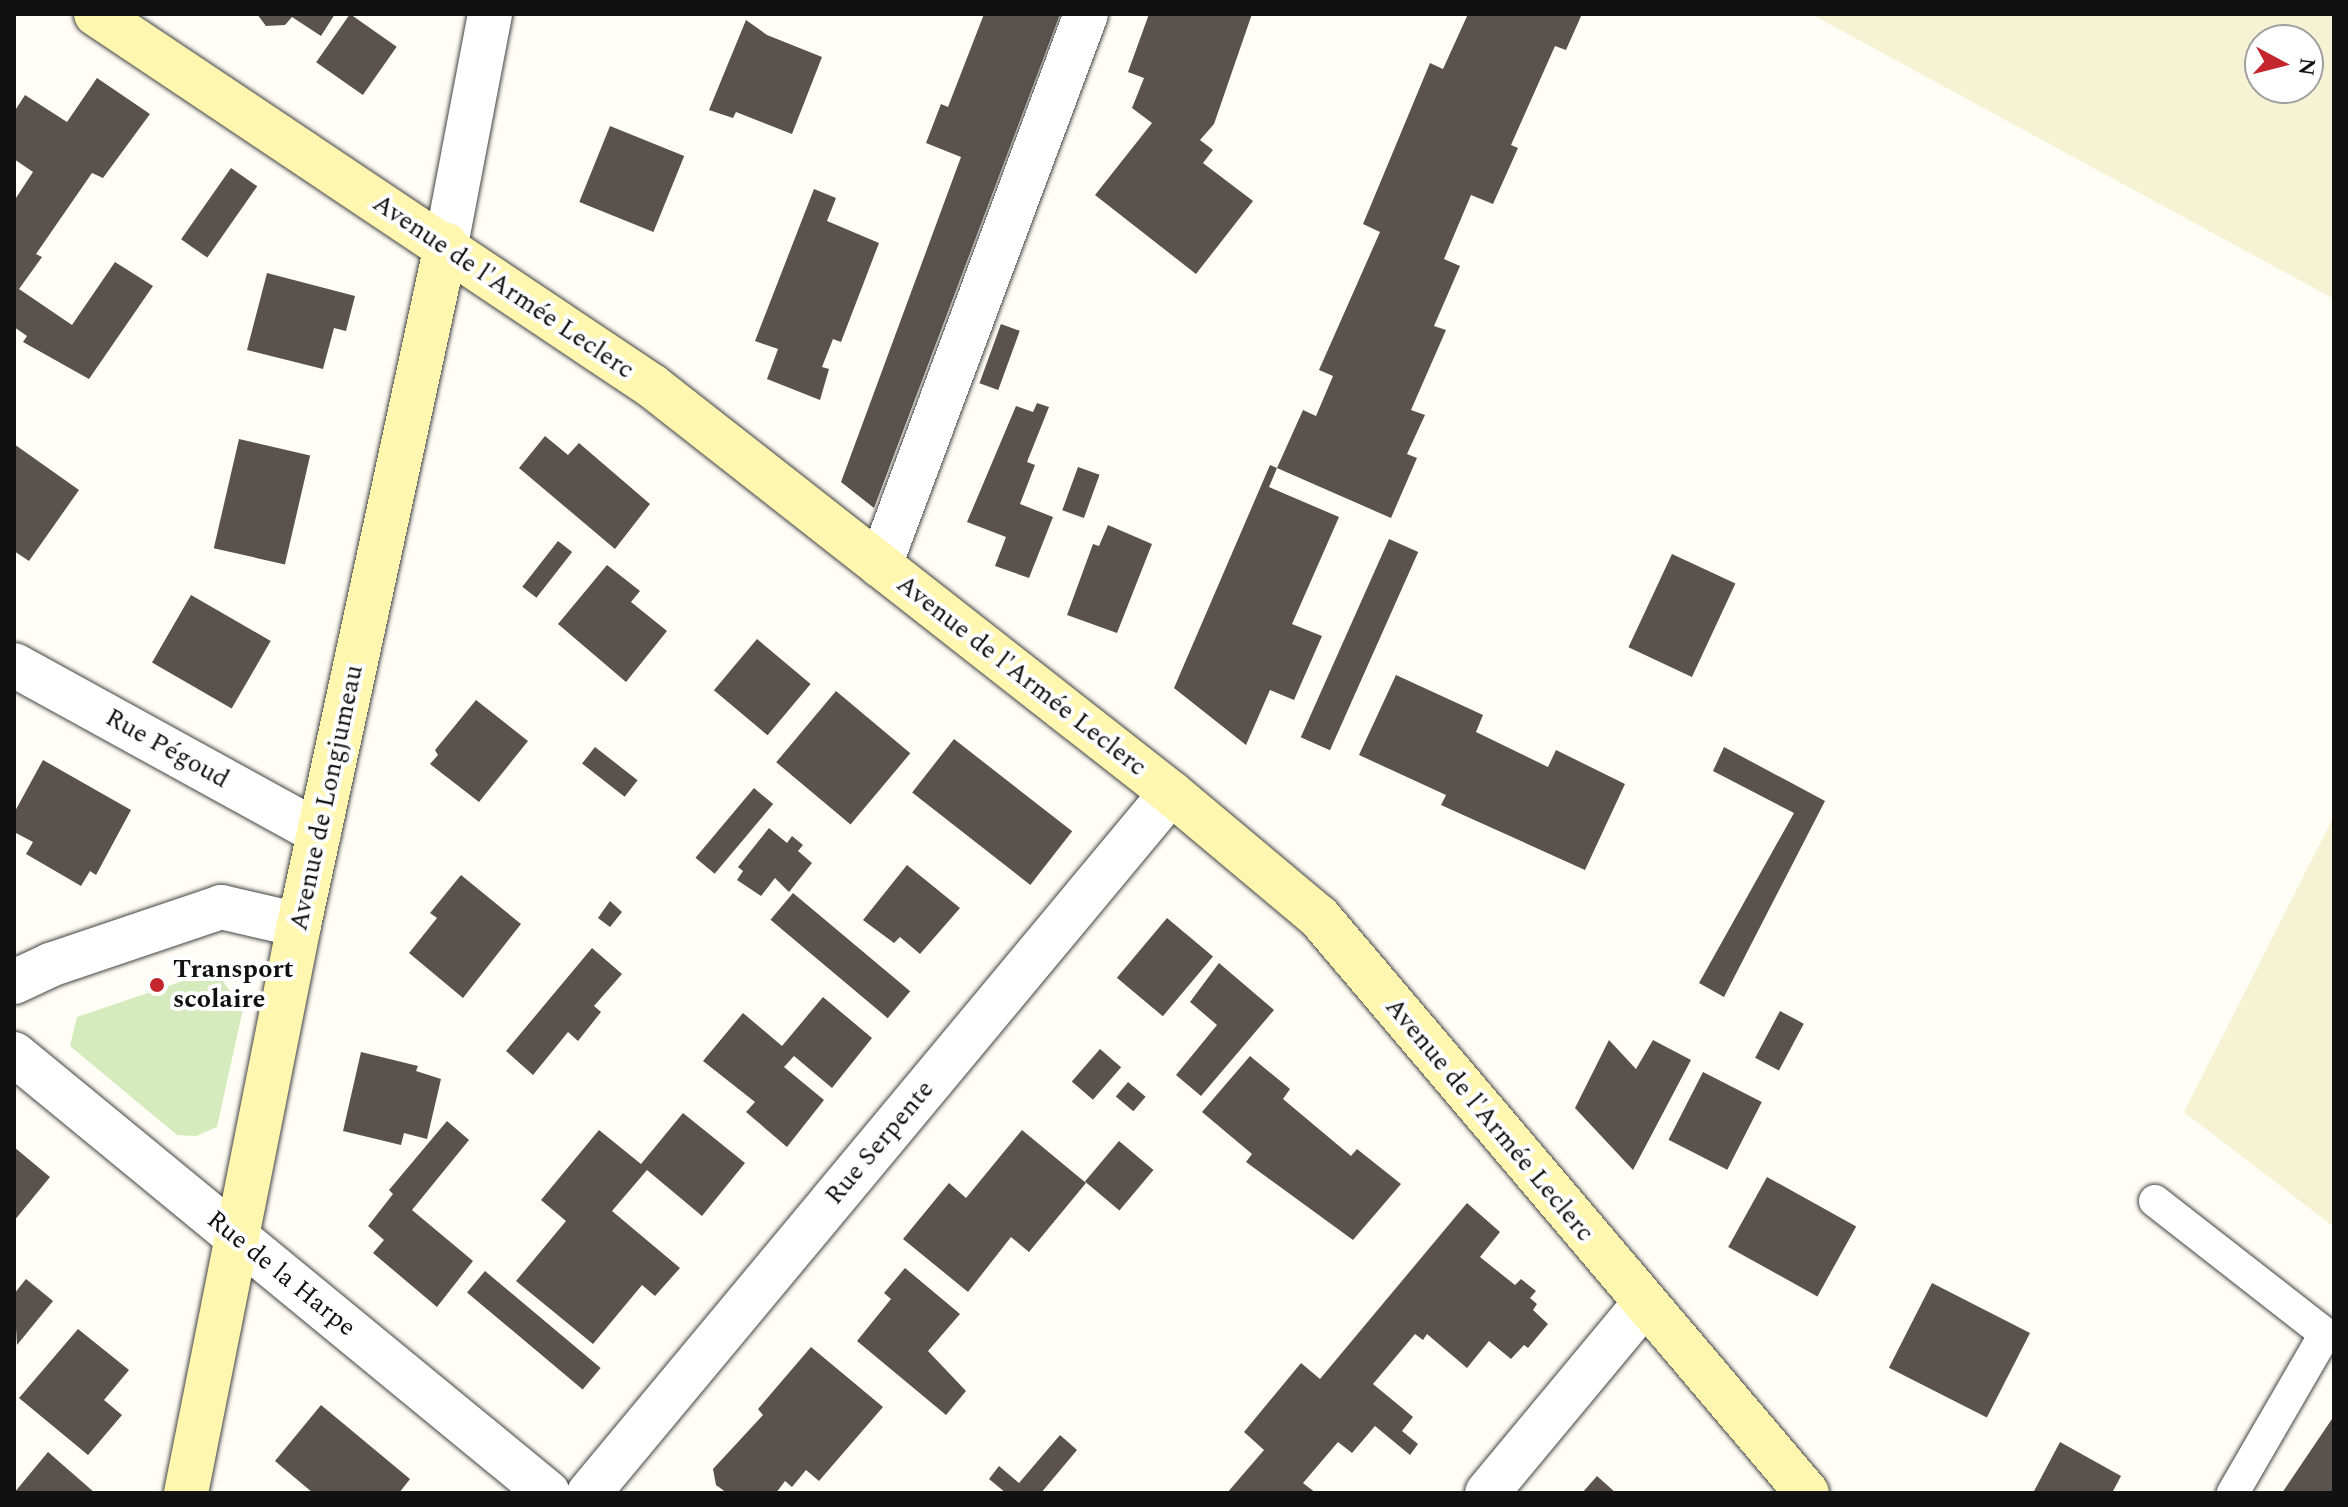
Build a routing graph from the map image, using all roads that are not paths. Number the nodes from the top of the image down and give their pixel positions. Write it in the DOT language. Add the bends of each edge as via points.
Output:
graph roads {
  1 [pos="96,14"];
  2 [pos="490,14"];
  3 [pos="1086,14"];
  4 [pos="446,245"];
  5 [pos="880,565"];
  6 [pos="14,665"];
  7 [pos="1171,793"];
  8 [pos="319,833"];
  9 [pos="299,925"];
  10 [pos="14,982"];
  11 [pos="14,1054"];
  12 [pos="2155,1201"];
  13 [pos="239,1239"];
  14 [pos="1643,1305"];
  15 [pos="186,1493"];
  16 [pos="548,1493"];
  17 [pos="589,1493"];
  18 [pos="1487,1493"];
  19 [pos="1807,1493"];
  20 [pos="2233,1493"];
  1 -- 4 [label="street, Avenue de l'Armée Leclerc"];
  2 -- 4 [label="street"];
  3 -- 5 [label="street"];
  4 -- 5 [label="street, Avenue de l'Armée Leclerc" via="652,386"];
  4 -- 8 [label="street, Avenue de Longjumeau"];
  5 -- 7 [label="street, Avenue de l'Armée Leclerc"];
  6 -- 8 [label="street, Rue Pégoud"];
  7 -- 14 [label="street, Avenue de l'Armée Leclerc" via="1319,917"];
  7 -- 17 [label="street, Rue Serpente"];
  8 -- 9 [label="street, Avenue de Longjumeau"];
  9 -- 10 [label="street" via="221,907"];
  9 -- 13 [label="street, Avenue de Longjumeau"];
  11 -- 13 [label="street, Rue de la Harpe"];
  12 -- 20 [label="lane" via="2325,1334"];
  13 -- 15 [label="street, Avenue de Longjumeau"];
  13 -- 16 [label="street, Rue de la Harpe"];
  14 -- 18 [label="street"];
  14 -- 19 [label="street, Avenue de l'Armée Leclerc"];
}
